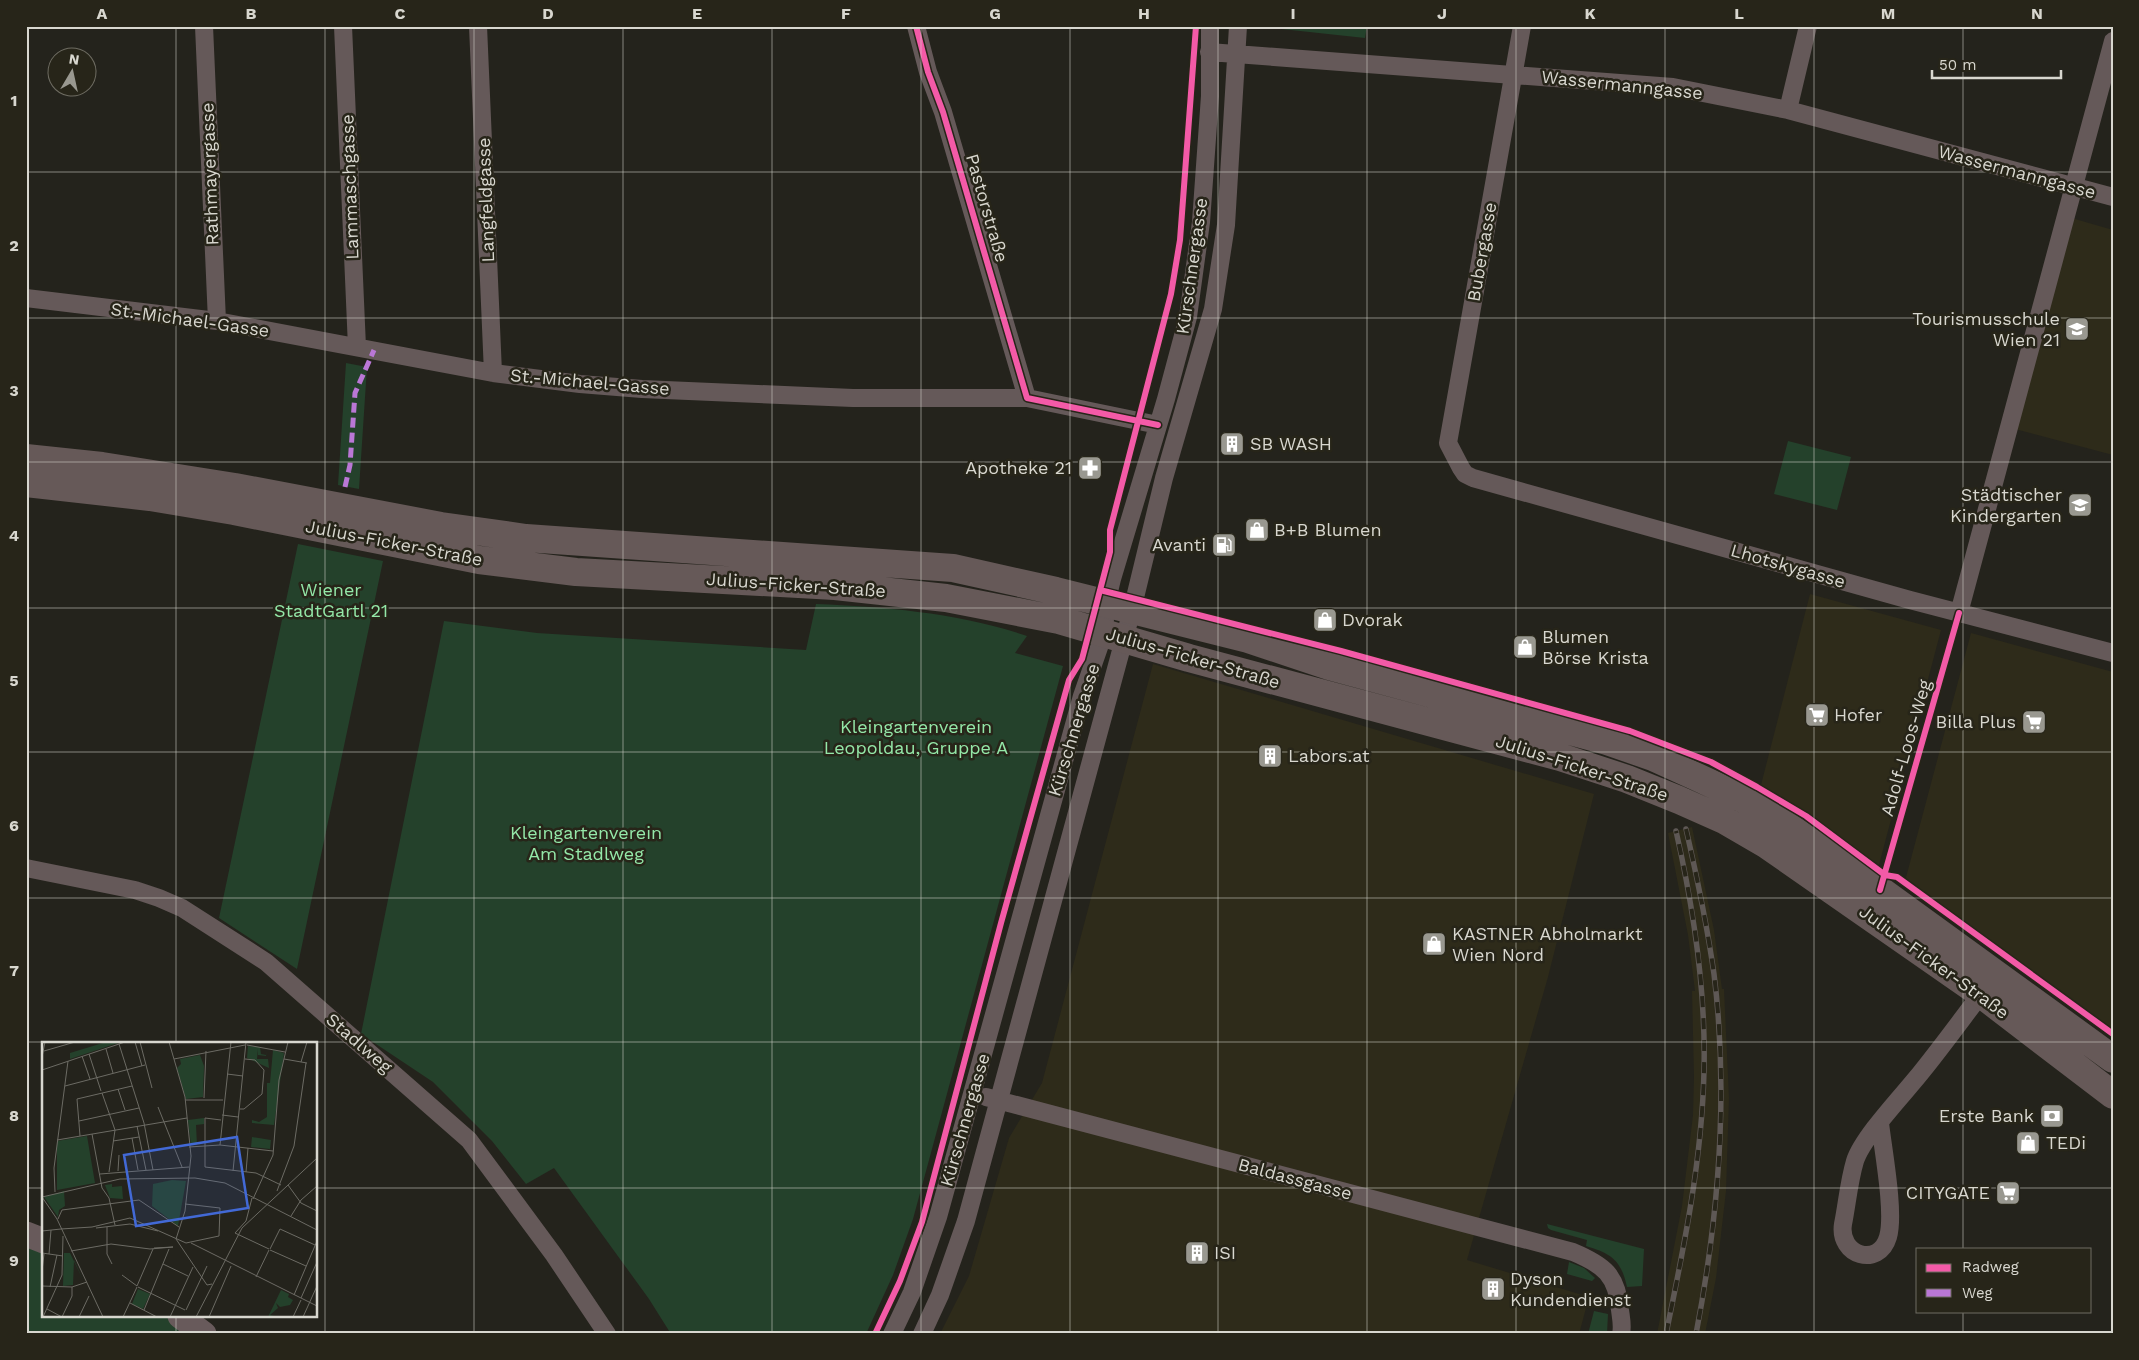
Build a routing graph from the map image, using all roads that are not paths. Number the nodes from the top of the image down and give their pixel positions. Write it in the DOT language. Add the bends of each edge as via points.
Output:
graph roads {
  1 [pos="204,26"];
  2 [pos="343,26"];
  3 [pos="478,26"];
  4 [pos="916,26"];
  5 [pos="1210,26"];
  6 [pos="1238,26"];
  7 [pos="1522,26"];
  8 [pos="1808,26"];
  9 [pos="2113,41"];
  10 [pos="1209,52"];
  11 [pos="1238,54"];
  12 [pos="1514,74"];
  13 [pos="1788,110"];
  14 [pos="2073,186"];
  15 [pos="2113,197"];
  16 [pos="26,298"];
  17 [pos="217,321"];
  18 [pos="357,347"];
  19 [pos="493,373"];
  20 [pos="1027,398"];
  21 [pos="1158,425"];
  22 [pos="26,458"];
  23 [pos="1465,474"];
  24 [pos="26,483"];
  25 [pos="1106,604"];
  26 [pos="1132,610"];
  27 [pos="1959,613"];
  28 [pos="1114,636"];
  29 [pos="2113,653"];
  30 [pos="26,868"];
  31 [pos="1988,984"];
  32 [pos="2113,1060"];
  33 [pos="973,1094"];
  34 [pos="2113,1095"];
  35 [pos="998,1099"];
  36 [pos="1880,1124"];
  37 [pos="26,1234"];
  38 [pos="42,1240"];
  39 [pos="183,1318"];
  40 [pos="204,1334"];
  41 [pos="607,1334"];
  42 [pos="892,1334"];
  43 [pos="922,1334"];
  44 [pos="1621,1334"];
  1 -- 17 [label="street, Rathmayergasse"];
  2 -- 18 [label="street, Lammaschgasse"];
  3 -- 19 [label="street, Langfeldgasse"];
  4 -- 20 [label="street, Pastorstraße"];
  5 -- 10 [label="street, Kürschnergasse"];
  6 -- 11 [label="street, Kürschnergasse"];
  7 -- 12 [label="street, Bubergasse"];
  8 -- 13 [label="street"];
  9 -- 14 [label="street"];
  10 -- 11 [label="street, Wassermanngasse"];
  10 -- 21 [label="street, Kürschnergasse" via="1210,96 1201,222 1188,317"];
  11 -- 12 [label="street, Wassermanngasse"];
  11 -- 26 [label="street, Kürschnergasse" via="1226,225 1213,309 1164,478"];
  12 -- 13 [label="street, Wassermanngasse" via="1673,87"];
  12 -- 23 [label="street, Bubergasse" via="1448,443"];
  13 -- 14 [label="street, Wassermanngasse"];
  14 -- 15 [label="street, Wassermanngasse"];
  14 -- 27 [label="street"];
  16 -- 17 [label="street, St.-Michael-Gasse"];
  17 -- 18 [label="street, St.-Michael-Gasse"];
  18 -- 19 [label="street, St.-Michael-Gasse"];
  19 -- 20 [label="street, St.-Michael-Gasse" via="642,389 853,398"];
  20 -- 21 [label="street, St.-Michael-Gasse"];
  21 -- 25 [label="street, Kürschnergasse"];
  22 -- 25 [label="main road, Julius-Ficker-Straße" via="102,466 235,487 510,536 953,568"];
  23 -- 27 [label="street, Lhotskygasse"];
  24 -- 28 [label="main road, Julius-Ficker-Straße" via="142,496 234,511 479,560 576,572 835,586 946,598 1059,620"];
  25 -- 26 [label="main road, Julius-Ficker-Straße"];
  25 -- 28 [label="street, Kürschnergasse"];
  26 -- 28 [label="street, Kürschnergasse"];
  26 -- 31 [label="main road, Julius-Ficker-Straße" via="1248,639 1330,666 1606,741 1653,757 1740,797 1779,820"];
  27 -- 29 [label="street, Lhotskygasse"];
  28 -- 31 [label="main road, Julius-Ficker-Straße" via="1560,757 1627,779 1724,820"];
  28 -- 33 [label="street, Kürschnergasse" via="1082,696"];
  28 -- 35 [label="street, Kürschnergasse"];
  30 -- 41 [label="street, Stadlweg" via="160,898 182,908 266,962 469,1140 554,1255"];
  31 -- 32 [label="main road, Julius-Ficker-Straße"];
  31 -- 34 [label="main road, Julius-Ficker-Straße"];
  31 -- 36 [label="street"];
  33 -- 35 [label="street, Baldassgasse"];
  33 -- 42 [label="street, Kürschnergasse" via="924,1259"];
  35 -- 43 [label="street, Kürschnergasse" via="966,1221 940,1295"];
  35 -- 44 [label="street, Baldassgasse" via="1573,1252 1596,1262 1611,1275 1619,1299"];
  36 -- 36 [label="street" via="1856,1159 1841,1234 1847,1246 1860,1255 1874,1254 1888,1237 1890,1213"];
  37 -- 38 [label="street"];
  39 -- 40 [label="street"];
}
